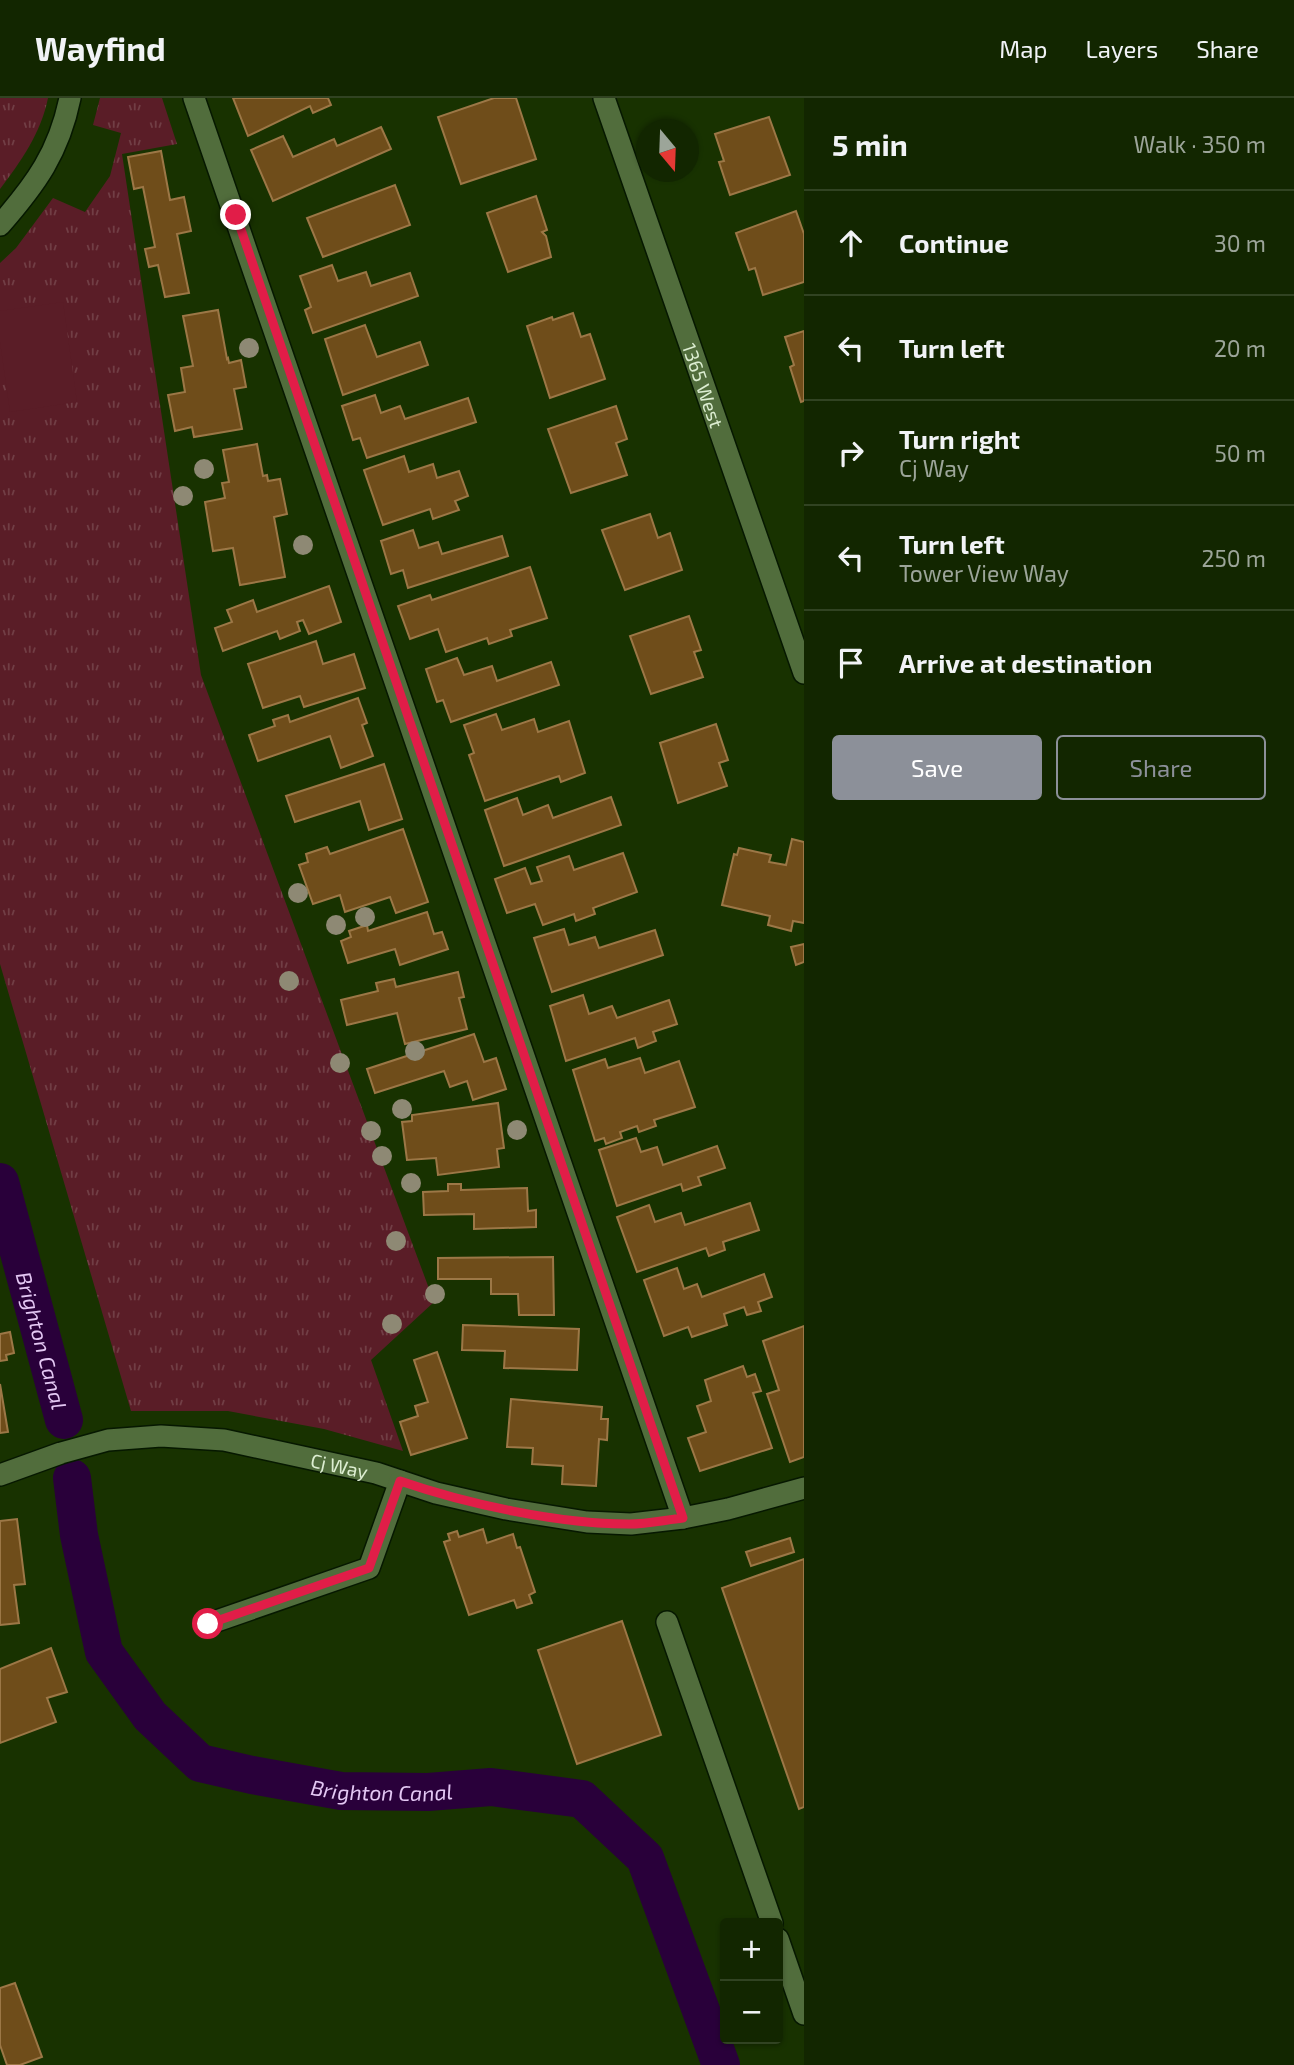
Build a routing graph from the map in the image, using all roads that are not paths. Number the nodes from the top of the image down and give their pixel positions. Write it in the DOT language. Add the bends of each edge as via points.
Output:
graph roads {
  1 [pos="70,98"];
  2 [pos="194,98"];
  3 [pos="604,98"];
  4 [pos="0,225"];
  5 [pos="804,673"];
  6 [pos="0,1475"];
  7 [pos="400,1481"];
  8 [pos="804,1488"];
  9 [pos="683,1518"];
  10 [pos="667,1622"];
  11 [pos="208,1624"];
  12 [pos="770,1918"];
  13 [pos="783,1953"];
  14 [pos="804,2014"];
  1 -- 4 [label="street" via="66,122 50,159 31,190"];
  2 -- 9 [label="street"];
  3 -- 5 [label="street, 1365 West"];
  6 -- 7 [label="street, Cj Way" via="108,1440 161,1436 224,1440"];
  7 -- 9 [label="street, Cj Way" via="471,1501 587,1522 631,1524"];
  7 -- 11 [label="street" via="369,1568"];
  8 -- 9 [label="street, Cj Way"];
  10 -- 12 [label="street"];
  13 -- 14 [label="street"];
}
